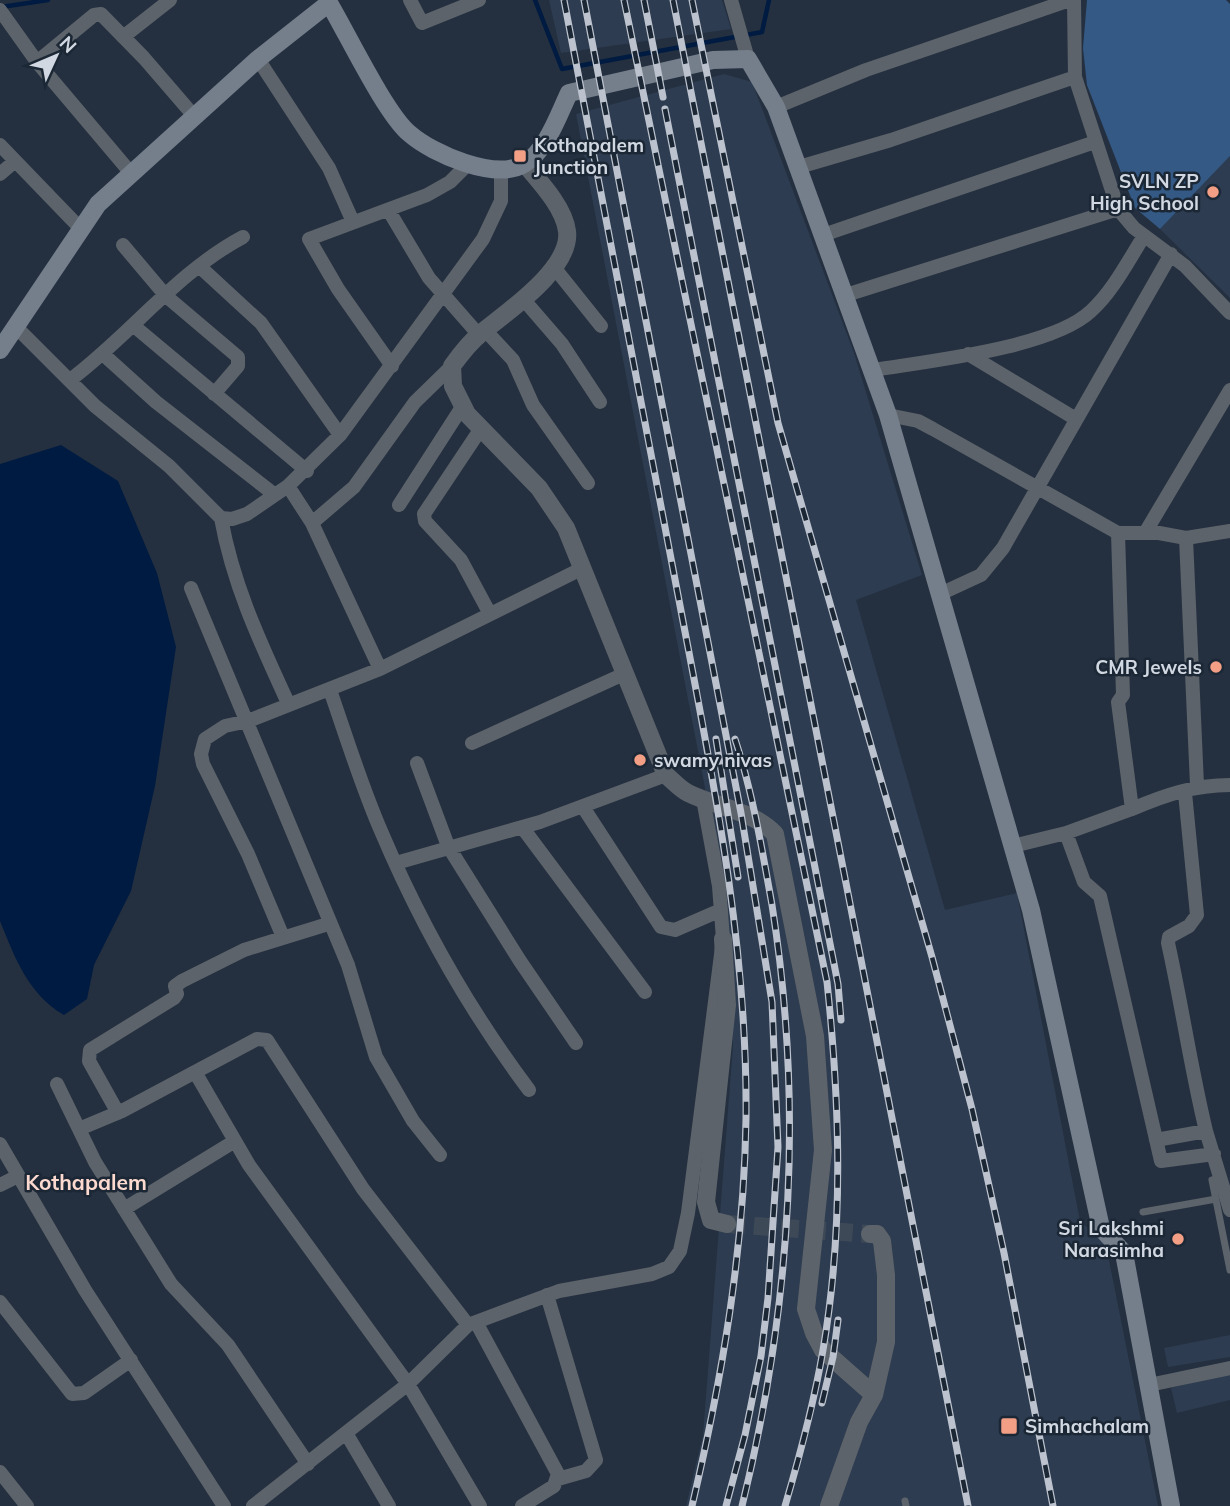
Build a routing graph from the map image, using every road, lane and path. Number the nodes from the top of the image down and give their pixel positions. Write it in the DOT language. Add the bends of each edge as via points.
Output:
graph roads {
  1 [pos="5,0"];
  2 [pos="170,0"];
  3 [pos="410,0"];
  4 [pos="479,0"];
  5 [pos="1072,0"];
  6 [pos="330,1"];
  7 [pos="737,6"];
  8 [pos="0,7"];
  9 [pos="123,37"];
  10 [pos="748,58"];
  11 [pos="258,59"];
  12 [pos="37,62"];
  13 [pos="1075,77"];
  14 [pos="776,107"];
  15 [pos="194,116"];
  16 [pos="1095,142"];
  17 [pos="0,145"];
  18 [pos="14,162"];
  19 [pos="524,163"];
  20 [pos="468,164"];
  21 [pos="799,167"];
  22 [pos="501,169"];
  23 [pos="130,172"];
  24 [pos="0,174"];
  25 [pos="1118,209"];
  26 [pos="389,211"];
  27 [pos="353,222"];
  28 [pos="81,229"];
  29 [pos="823,235"];
  30 [pos="1144,236"];
  31 [pos="243,237"];
  32 [pos="123,245"];
  33 [pos="1171,254"];
  34 [pos="199,265"];
  35 [pos="553,266"];
  36 [pos="846,295"];
  37 [pos="166,296"];
  38 [pos="444,297"];
  39 [pos="524,300"];
  40 [pos="1230,313"];
  41 [pos="134,326"];
  42 [pos="601,326"];
  43 [pos="16,327"];
  44 [pos="482,332"];
  45 [pos="0,350"];
  46 [pos="968,354"];
  47 [pos="104,355"];
  48 [pos="392,366"];
  49 [pos="452,366"];
  50 [pos="874,370"];
  51 [pos="70,380"];
  52 [pos="1230,390"];
  53 [pos="214,394"];
  54 [pos="600,402"];
  55 [pos="462,407"];
  56 [pos="888,415"];
  57 [pos="1076,419"];
  58 [pos="480,430"];
  59 [pos="340,435"];
  60 [pos="307,471"];
  61 [pos="587,483"];
  62 [pos="288,486"];
  63 [pos="1037,487"];
  64 [pos="275,495"];
  65 [pos="399,505"];
  66 [pos="221,518"];
  67 [pos="312,523"];
  68 [pos="1230,531"];
  69 [pos="1118,533"];
  70 [pos="1144,533"];
  71 [pos="1186,538"];
  72 [pos="583,568"];
  73 [pos="191,588"];
  74 [pos="940,594"];
  75 [pos="490,614"];
  76 [pos="380,669"];
  77 [pos="624,674"];
  78 [pos="330,690"];
  79 [pos="288,703"];
  80 [pos="248,721"];
  81 [pos="472,743"];
  82 [pos="417,763"];
  83 [pos="666,775"];
  84 [pos="1230,785"];
  85 [pos="1191,789"];
  86 [pos="703,799"];
  87 [pos="583,807"];
  88 [pos="1132,809"];
  89 [pos="522,827"];
  90 [pos="1066,832"];
  91 [pos="448,846"];
  92 [pos="1013,846"];
  93 [pos="396,863"];
  94 [pos="721,910"];
  95 [pos="328,924"];
  96 [pos="283,937"];
  97 [pos="723,939"];
  98 [pos="645,992"];
  99 [pos="576,1043"];
  100 [pos="195,1072"];
  101 [pos="58,1084"];
  102 [pos="529,1090"];
  103 [pos="118,1113"];
  104 [pos="79,1129"];
  105 [pos="1206,1131"];
  106 [pos="235,1140"];
  107 [pos="1156,1140"];
  108 [pos="0,1144"];
  109 [pos="1214,1154"];
  110 [pos="440,1156"];
  111 [pos="18,1176"];
  112 [pos="1226,1177"];
  113 [pos="0,1185"];
  114 [pos="1216,1199"];
  115 [pos="124,1209"];
  116 [pos="1230,1210"];
  117 [pos="1143,1212"];
  118 [pos="727,1224"];
  119 [pos="870,1234"];
  120 [pos="1230,1270"];
  121 [pos="547,1295"];
  122 [pos="0,1302"];
  123 [pos="472,1324"];
  124 [pos="131,1360"];
  125 [pos="1230,1370"];
  126 [pos="408,1384"];
  127 [pos="1149,1385"];
  128 [pos="874,1395"];
  129 [pos="346,1433"];
  130 [pos="307,1464"];
  131 [pos="0,1472"];
  132 [pos="558,1479"];
  133 [pos="270,1501"];
  134 [pos="27,1506"];
  135 [pos="224,1506"];
  136 [pos="253,1506"];
  137 [pos="389,1506"];
  138 [pos="480,1506"];
  139 [pos="522,1506"];
  140 [pos="829,1506"];
  141 [pos="1171,1506"];
  1 -- 8 [label="street"];
  2 -- 9 [label="street"];
  3 -- 4 [label="street" via="422,23"];
  5 -- 13 [label="street"];
  5 -- 14 [label="street" via="866,70"];
  6 -- 11 [label="main road"];
  6 -- 20 [label="main road" via="409,134"];
  7 -- 10 [label="street"];
  8 -- 12 [label="street"];
  9 -- 12 [label="street" via="103,15 96,14"];
  9 -- 15 [label="street"];
  10 -- 14 [label="main road"];
  10 -- 19 [label="main road" via="713,60 569,93 555,124"];
  11 -- 15 [label="main road"];
  11 -- 27 [label="street" via="329,168"];
  12 -- 23 [label="street"];
  13 -- 16 [label="street"];
  13 -- 21 [label="street"];
  14 -- 21 [label="main road"];
  15 -- 23 [label="main road"];
  16 -- 25 [label="street"];
  16 -- 29 [label="street"];
  17 -- 18 [label="street"];
  18 -- 24 [label="street"];
  18 -- 28 [label="street"];
  19 -- 22 [label="main road"];
  19 -- 35 [label="street" via="543,186 567,231 566,246"];
  20 -- 22 [label="main road"];
  20 -- 26 [label="street" via="450,182"];
  21 -- 29 [label="main road"];
  22 -- 38 [label="street" via="500,201 493,219"];
  23 -- 28 [label="main road"];
  25 -- 30 [label="street"];
  25 -- 36 [label="street"];
  26 -- 27 [label="street"];
  26 -- 38 [label="street"];
  27 -- 48 [label="street" via="316,234 309,242"];
  28 -- 43 [label="main road"];
  29 -- 36 [label="main road"];
  30 -- 33 [label="street"];
  30 -- 46 [label="street" via="1105,295 1080,320 1040,336"];
  31 -- 34 [label="street"];
  32 -- 37 [label="street"];
  33 -- 40 [label="street"];
  33 -- 57 [label="street"];
  34 -- 37 [label="street"];
  34 -- 59 [label="street" via="261,323"];
  35 -- 39 [label="street"];
  35 -- 42 [label="street"];
  36 -- 50 [label="main road"];
  37 -- 41 [label="street"];
  37 -- 53 [label="street" via="238,357 239,366"];
  38 -- 44 [label="street"];
  38 -- 48 [label="street"];
  39 -- 44 [label="street"];
  39 -- 54 [label="street" via="562,344"];
  41 -- 47 [label="street"];
  41 -- 53 [label="street"];
  43 -- 45 [label="main road"];
  43 -- 51 [label="street"];
  44 -- 49 [label="street"];
  44 -- 61 [label="street" via="513,360 533,405"];
  46 -- 50 [label="street"];
  46 -- 57 [label="street"];
  47 -- 51 [label="street"];
  47 -- 64 [label="street"];
  48 -- 59 [label="street"];
  49 -- 55 [label="street" via="453,386"];
  49 -- 67 [label="street" via="415,402 354,487"];
  50 -- 56 [label="main road"];
  51 -- 66 [label="street" via="199,493"];
  52 -- 70 [label="street"];
  53 -- 60 [label="street"];
  55 -- 58 [label="street"];
  55 -- 65 [label="street"];
  56 -- 63 [label="street" via="918,421"];
  56 -- 74 [label="main road"];
  57 -- 63 [label="street"];
  58 -- 72 [label="street" via="551,503"];
  58 -- 75 [label="street" via="424,514 425,521 461,560"];
  59 -- 60 [label="street"];
  60 -- 62 [label="street"];
  62 -- 64 [label="street"];
  62 -- 67 [label="street"];
  63 -- 69 [label="street"];
  63 -- 74 [label="street" via="994,561 969,583"];
  64 -- 66 [label="street" via="247,513"];
  66 -- 79 [label="street" via="244,608"];
  67 -- 76 [label="street"];
  68 -- 71 [label="street"];
  69 -- 70 [label="street"];
  69 -- 88 [label="street" via="1123,695 1118,702"];
  70 -- 71 [label="street"];
  71 -- 85 [label="street"];
  72 -- 75 [label="street"];
  72 -- 77 [label="street"];
  73 -- 80 [label="street"];
  74 -- 92 [label="main road"];
  75 -- 76 [label="street"];
  76 -- 78 [label="street"];
  77 -- 81 [label="street"];
  77 -- 83 [label="street"];
  78 -- 79 [label="street"];
  78 -- 93 [label="street"];
  79 -- 80 [label="street"];
  80 -- 95 [label="street"];
  80 -- 96 [label="street" via="215,731 202,745 201,754"];
  82 -- 91 [label="street"];
  83 -- 86 [label="street" via="685,792"];
  83 -- 87 [label="street"];
  84 -- 85 [label="street"];
  85 -- 88 [label="street"];
  85 -- 105 [label="street" via="1197,915 1189,926 1169,937 1168,943"];
  86 -- 94 [label="street"];
  86 -- 128 [label="street" via="768,826 779,845 815,1036 823,1150 806,1309 824,1350"];
  87 -- 89 [label="street"];
  87 -- 94 [label="street" via="661,927 675,930"];
  88 -- 90 [label="street"];
  89 -- 91 [label="street"];
  89 -- 98 [label="street"];
  90 -- 92 [label="street"];
  90 -- 107 [label="street" via="1084,881 1100,895"];
  91 -- 93 [label="street"];
  91 -- 99 [label="street"];
  92 -- 127 [label="main road" via="1101,1228 1124,1252"];
  93 -- 102 [label="street" via="470,1007"];
  94 -- 97 [label="street"];
  95 -- 96 [label="street"];
  95 -- 110 [label="street" via="355,986 376,1057 413,1121"];
  96 -- 103 [label="street" via="244,950 182,981 175,986 174,998 90,1050 89,1061"];
  97 -- 118 [label="street" via="727,1005 706,1202 710,1220"];
  97 -- 121 [label="street" via="688,1213 677,1257 669,1267 652,1274"];
  100 -- 103 [label="street"];
  100 -- 106 [label="street"];
  100 -- 123 [label="street" via="257,1038 267,1040 363,1189"];
  101 -- 104 [label="street"];
  103 -- 104 [label="street"];
  104 -- 115 [label="street"];
  105 -- 107 [label="street"];
  105 -- 109 [label="street"];
  106 -- 115 [label="street"];
  106 -- 126 [label="street"];
  107 -- 109 [label="street" via="1161,1161"];
  108 -- 111 [label="street"];
  109 -- 112 [label="street"];
  111 -- 113 [label="street"];
  111 -- 124 [label="street"];
  112 -- 114 [label="lane" via="1212,1180"];
  112 -- 116 [label="street"];
  114 -- 117 [label="lane"];
  114 -- 120 [label="lane"];
  115 -- 130 [label="street" via="171,1284 228,1345"];
  119 -- 128 [label="street" via="881,1237 886,1275 886,1342"];
  121 -- 123 [label="street"];
  121 -- 132 [label="street" via="596,1460 586,1471"];
  122 -- 124 [label="street" via="72,1394 84,1393"];
  123 -- 126 [label="street"];
  123 -- 132 [label="street" via="533,1423"];
  124 -- 135 [label="street"];
  125 -- 127 [label="street"];
  126 -- 129 [label="street"];
  126 -- 138 [label="street"];
  127 -- 141 [label="main road"];
  128 -- 140 [label="street" via="859,1422"];
  129 -- 130 [label="street"];
  129 -- 137 [label="street"];
  130 -- 133 [label="street"];
  131 -- 134 [label="street"];
  132 -- 139 [label="street"];
  133 -- 136 [label="street"];
}
